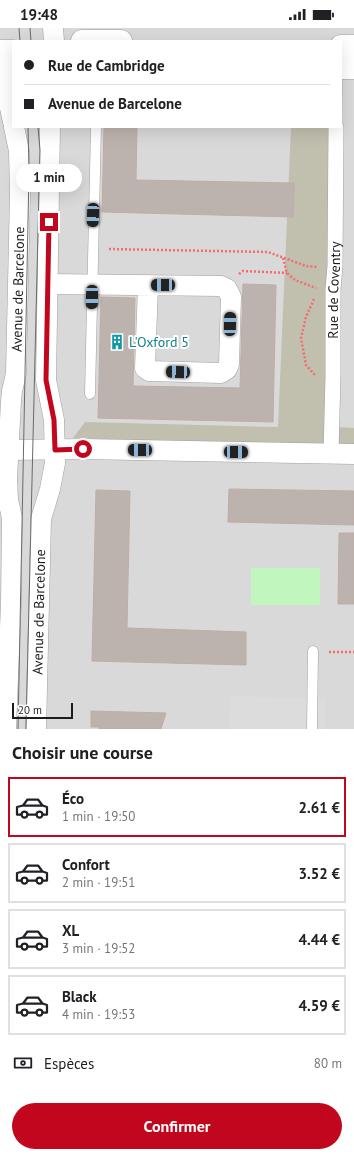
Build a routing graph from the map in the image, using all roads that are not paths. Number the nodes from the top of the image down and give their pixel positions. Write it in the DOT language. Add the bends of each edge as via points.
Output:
graph roads {
  1 [pos="54,28"];
  2 [pos="54,40"];
  3 [pos="342,46"];
  4 [pos="354,46"];
  5 [pos="6,51"];
  6 [pos="342,68"];
  7 [pos="354,68"];
  8 [pos="12,117"];
  9 [pos="14,128"];
  10 [pos="50,128"];
  11 [pos="96,128"];
  12 [pos="336,128"];
  13 [pos="48,284"];
  14 [pos="92,284"];
  15 [pos="148,285"];
  16 [pos="90,394"];
  17 [pos="4,450"];
  18 [pos="55,450"];
  19 [pos="331,453"];
  20 [pos="354,454"];
  21 [pos="313,651"];
  22 [pos="6,729"];
  23 [pos="36,729"];
  24 [pos="312,729"];
  1 -- 2 [label="street"];
  3 -- 4 [label="street"];
  5 -- 8 [label="street"];
  6 -- 7 [label="street"];
  9 -- 17 [label="street, Avenue de Barcelone" via="19,151 20,194 16,374"];
  10 -- 13 [label="street, Avenue de Barcelone"];
  11 -- 14 [label="lane"];
  12 -- 19 [label="street, Rue de Coventry"];
  13 -- 14 [label="street"];
  13 -- 18 [label="street, Avenue de Barcelone" via="46,380 54,420"];
  14 -- 15 [label="street"];
  14 -- 16 [label="lane"];
  15 -- 15 [label="street" via="221,286 227,289 231,297 227,369 221,373 148,371 145,368"];
  17 -- 18 [label="street"];
  17 -- 22 [label="street, Avenue de Barcelone" via="12,518"];
  18 -- 19 [label="street"];
  18 -- 23 [label="street, Avenue de Barcelone" via="50,489 41,518"];
  19 -- 20 [label="street"];
  21 -- 24 [label="lane"];
}
